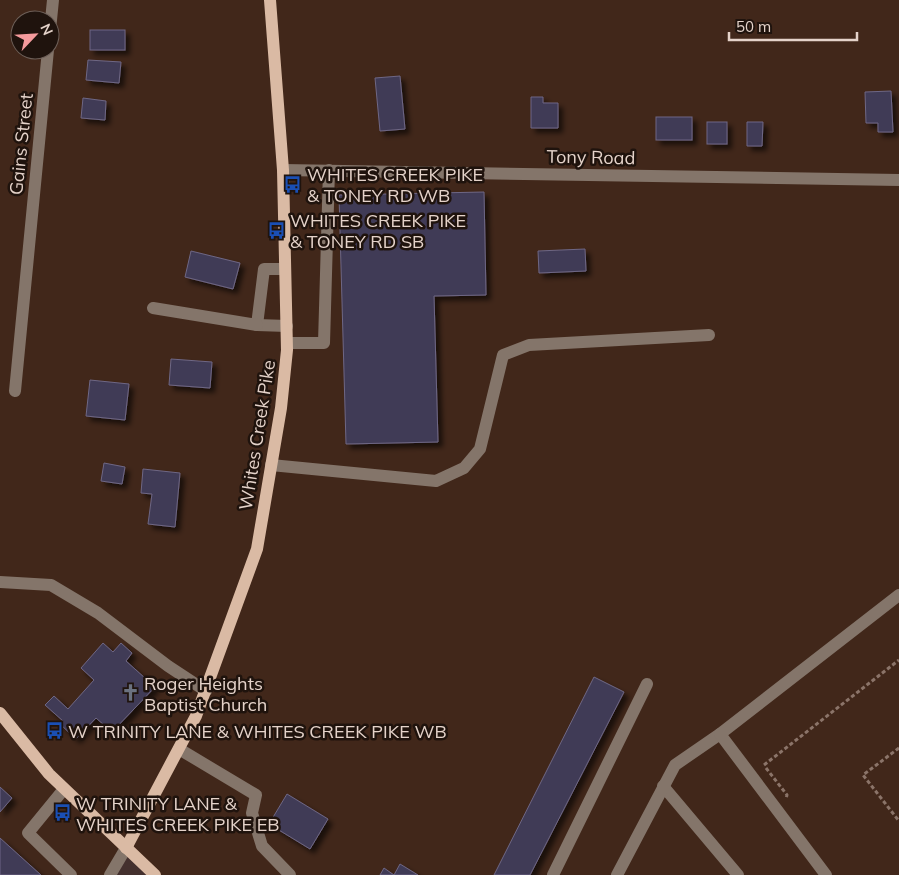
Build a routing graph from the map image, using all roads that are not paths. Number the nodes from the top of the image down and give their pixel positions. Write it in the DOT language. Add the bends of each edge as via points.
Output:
graph roads {
  1 [pos="270,0"];
  2 [pos="47,60"];
  3 [pos="283,170"];
  4 [pos="329,170"];
  5 [pos="899,180"];
  6 [pos="285,269"];
  7 [pos="153,308"];
  8 [pos="257,325"];
  9 [pos="287,326"];
  10 [pos="709,334"];
  11 [pos="287,343"];
  12 [pos="15,391"];
  13 [pos="271,465"];
  14 [pos="0,582"];
  15 [pos="899,595"];
  16 [pos="647,684"];
  17 [pos="206,691"];
  18 [pos="0,713"];
  19 [pos="720,734"];
  20 [pos="179,749"];
  21 [pos="663,786"];
  22 [pos="64,789"];
  23 [pos="126,848"];
  24 [pos="71,875"];
  25 [pos="110,875"];
  26 [pos="155,875"];
  27 [pos="290,875"];
  28 [pos="553,875"];
  29 [pos="617,875"];
  30 [pos="738,875"];
  31 [pos="826,875"];
  1 -- 3 [label="main road, Whites Creek Pike"];
  2 -- 12 [label="street, Gains Street"];
  3 -- 4 [label="street, Tony Road"];
  3 -- 6 [label="main road, Whites Creek Pike"];
  4 -- 5 [label="street, Tony Road"];
  4 -- 11 [label="street" via="324,342"];
  6 -- 8 [label="street" via="264,269"];
  6 -- 9 [label="main road, Whites Creek Pike"];
  7 -- 8 [label="street"];
  8 -- 9 [label="street"];
  9 -- 11 [label="main road, Whites Creek Pike"];
  10 -- 13 [label="street" via="529,346 502,356 480,449 464,468 436,481"];
  11 -- 13 [label="main road, Whites Creek Pike" via="281,408"];
  13 -- 17 [label="main road, Whites Creek Pike" via="257,549"];
  14 -- 17 [label="street" via="51,585 98,613"];
  15 -- 19 [label="street"];
  16 -- 28 [label="street"];
  17 -- 20 [label="main road, Whites Creek Pike"];
  18 -- 22 [label="main road"];
  19 -- 21 [label="street" via="675,765"];
  19 -- 31 [label="street"];
  20 -- 23 [label="main road, Whites Creek Pike"];
  20 -- 27 [label="street" via="256,796 252,812 262,846"];
  21 -- 29 [label="street"];
  21 -- 30 [label="street"];
  22 -- 23 [label="main road"];
  22 -- 24 [label="street" via="28,833"];
  23 -- 25 [label="street"];
  23 -- 26 [label="main road"];
}
